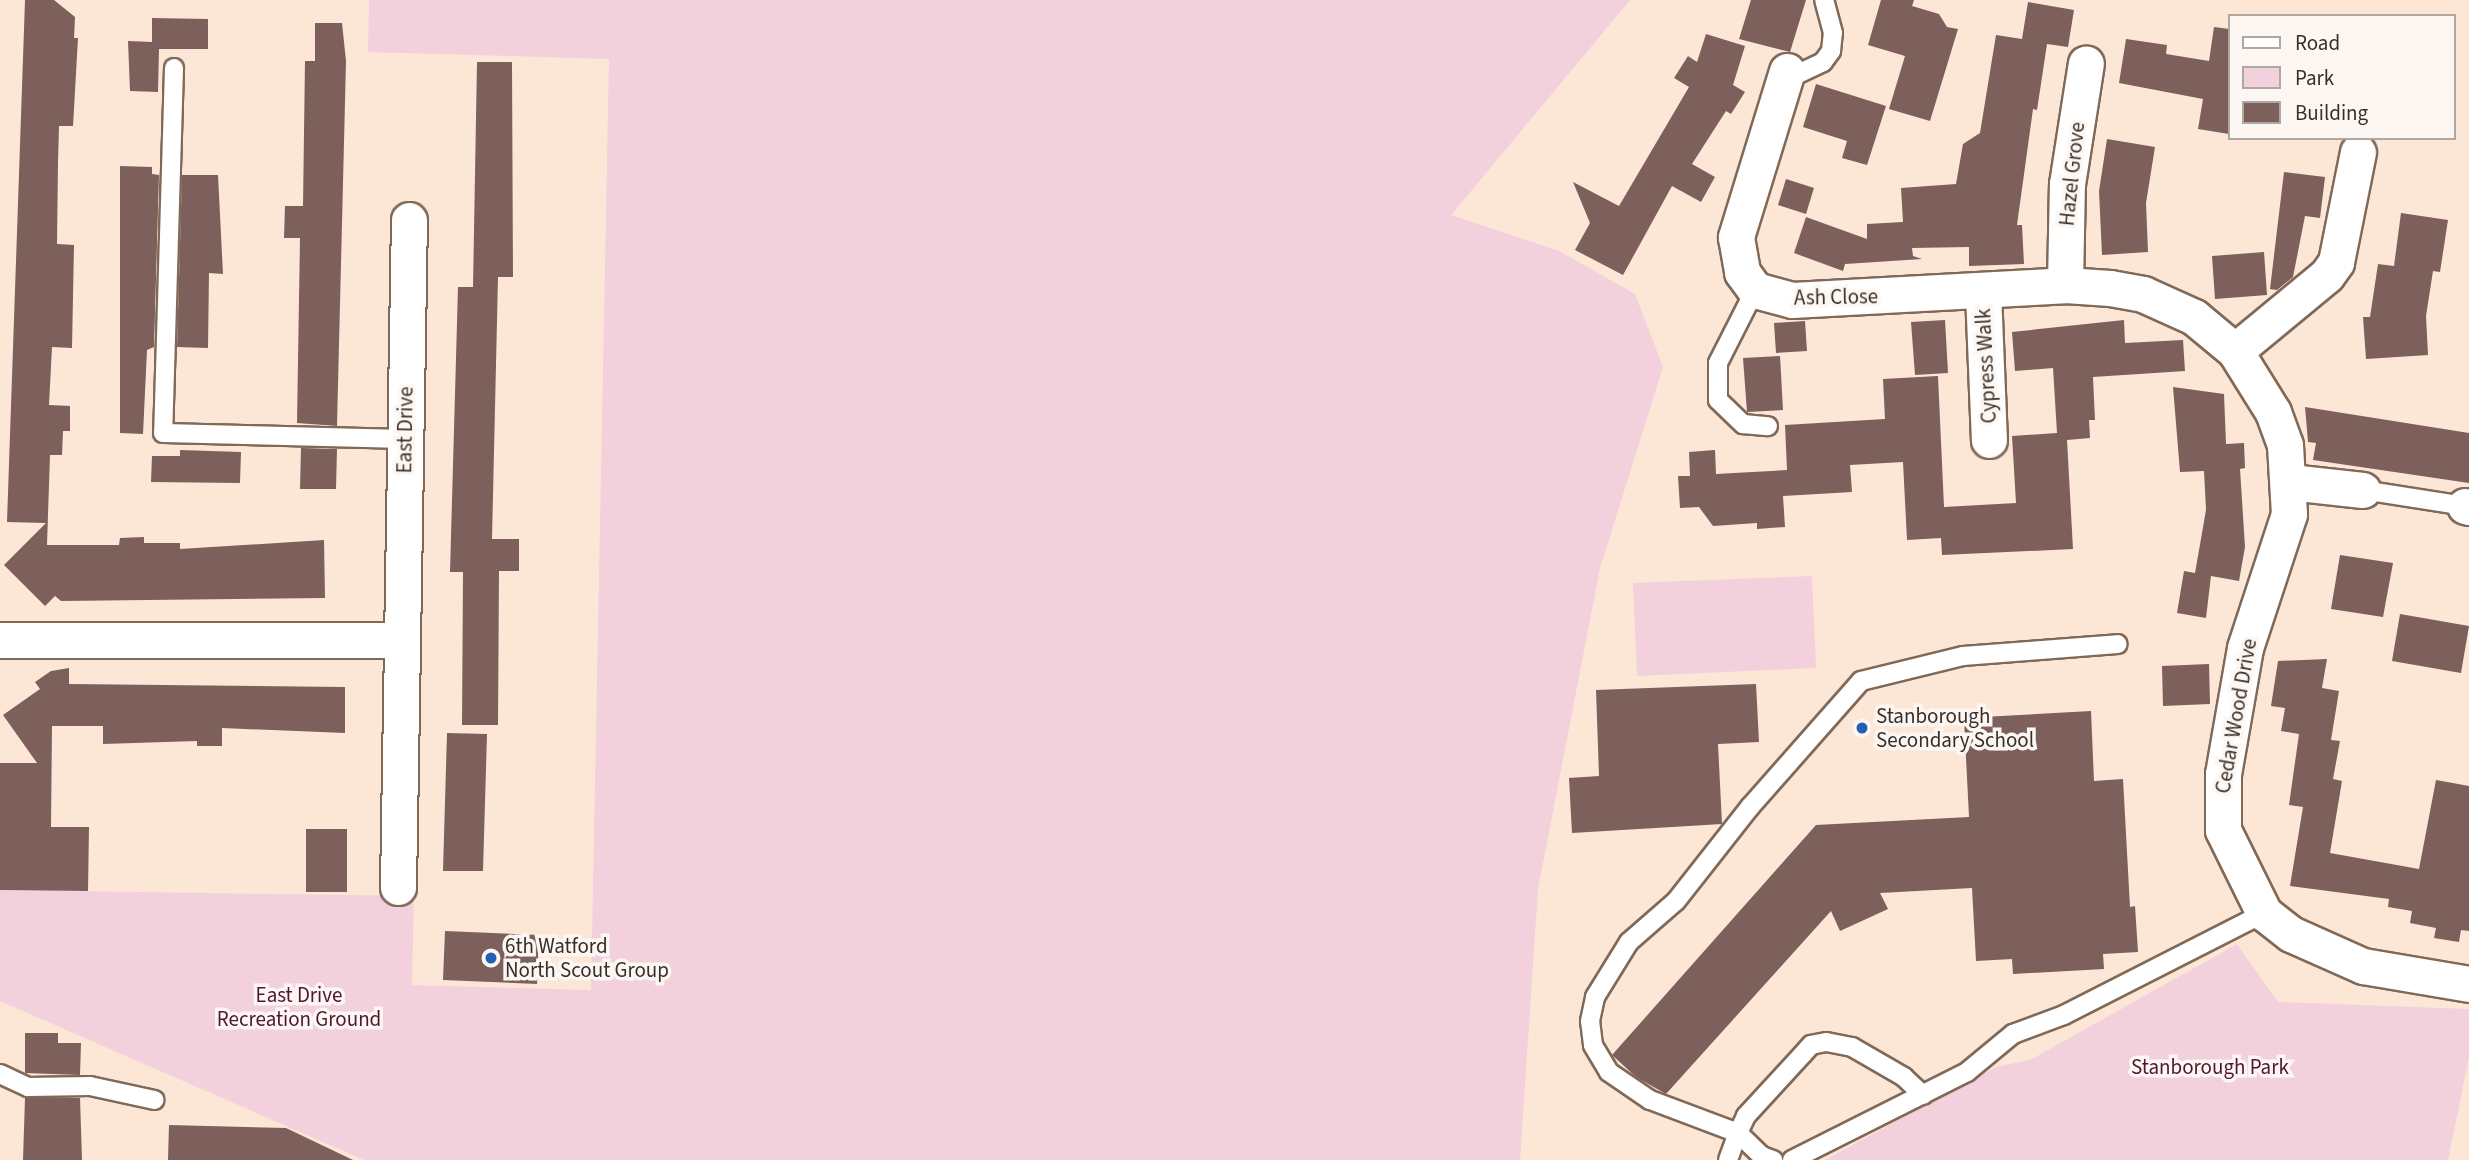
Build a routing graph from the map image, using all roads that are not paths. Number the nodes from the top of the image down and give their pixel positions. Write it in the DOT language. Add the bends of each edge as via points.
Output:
graph roads {
  1 [pos="1824,0"];
  2 [pos="2086,63"];
  3 [pos="174,68"];
  4 [pos="1786,75"];
  5 [pos="2358,152"];
  6 [pos="409,220"];
  7 [pos="2066,285"];
  8 [pos="1755,290"];
  9 [pos="1983,292"];
  10 [pos="2235,351"];
  11 [pos="1768,426"];
  12 [pos="406,439"];
  13 [pos="1989,440"];
  14 [pos="2290,482"];
  15 [pos="2364,490"];
  16 [pos="2467,506"];
  17 [pos="0,640"];
  18 [pos="401,640"];
  19 [pos="2118,644"];
  20 [pos="398,887"];
  21 [pos="2264,913"];
  22 [pos="2469,984"];
  23 [pos="0,1074"];
  24 [pos="1923,1095"];
  25 [pos="155,1100"];
  26 [pos="1738,1133"];
  27 [pos="1728,1160"];
  28 [pos="1773,1160"];
  29 [pos="1792,1160"];
  1 -- 4 [label="lane" via="1833,33 1831,51 1823,62"];
  2 -- 7 [label="street, Hazel Grove" via="2067,184"];
  3 -- 12 [label="lane" via="163,433"];
  4 -- 8 [label="street" via="1736,237 1742,272"];
  5 -- 10 [label="street" via="2336,262 2327,275"];
  6 -- 12 [label="street, East Drive"];
  7 -- 9 [label="street, Ash Close"];
  7 -- 10 [label="street, Ash Close" via="2143,294 2194,317"];
  8 -- 9 [label="street, Ash Close" via="1792,300"];
  8 -- 11 [label="lane" via="1718,363 1718,400 1743,424"];
  9 -- 13 [label="street, Cypress Walk"];
  10 -- 14 [label="street, Cedar Wood Drive" via="2273,412 2285,445"];
  12 -- 18 [label="street, East Drive"];
  14 -- 15 [label="street"];
  14 -- 21 [label="street, Cedar Wood Drive" via="2284,540 2245,648 2221,802 2223,830 2233,858"];
  15 -- 16 [label="lane"];
  17 -- 18 [label="street"];
  18 -- 20 [label="street, East Drive"];
  19 -- 26 [label="lane" via="1963,656 1861,681 1750,807 1676,901 1629,942 1595,997 1590,1021 1593,1045 1609,1072 1650,1100"];
  21 -- 22 [label="street, Cedar Wood Drive" via="2320,950 2352,962"];
  21 -- 24 [label="lane" via="2064,1015 2013,1034 1967,1072"];
  23 -- 25 [label="lane" via="29,1087 90,1086"];
  24 -- 26 [label="lane" via="1904,1077 1852,1047 1826,1042 1811,1045 1746,1116"];
  24 -- 29 [label="lane"];
  26 -- 27 [label="lane"];
  26 -- 28 [label="lane" via="1762,1156"];
}
